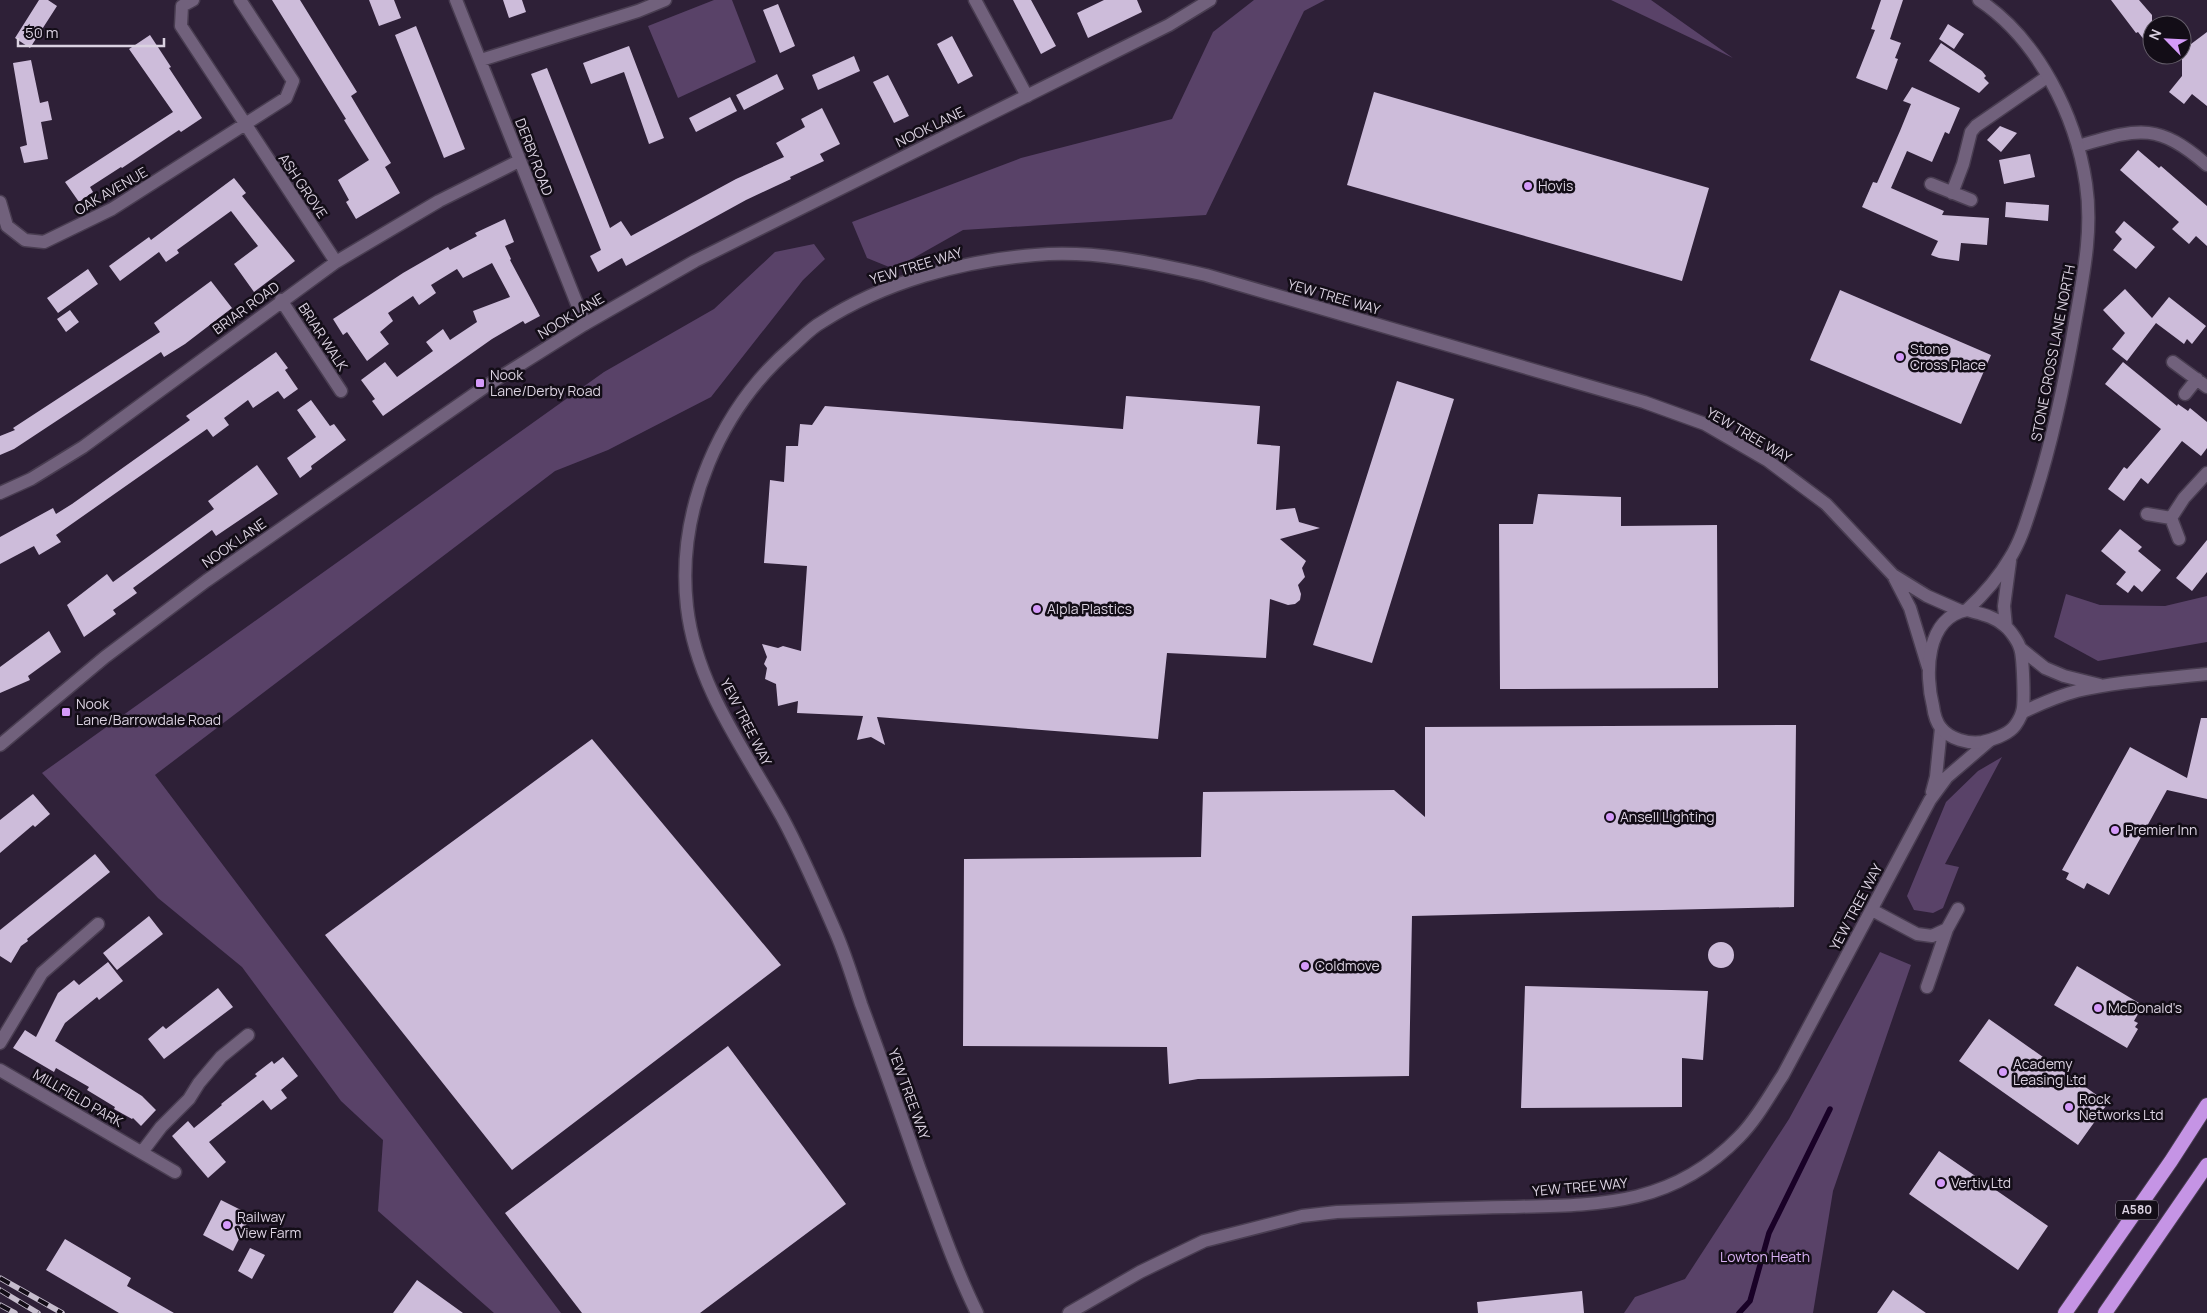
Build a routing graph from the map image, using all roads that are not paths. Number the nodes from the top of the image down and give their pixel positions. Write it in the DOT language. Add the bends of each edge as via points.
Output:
graph roads {
  1 [pos="192,0"];
  2 [pos="240,0"];
  3 [pos="456,0"];
  4 [pos="665,0"];
  5 [pos="975,0"];
  6 [pos="1210,0"];
  7 [pos="1979,0"];
  8 [pos="636,5"];
  9 [pos="481,60"];
  10 [pos="2047,76"];
  11 [pos="1027,96"];
  12 [pos="245,126"];
  13 [pos="2078,146"];
  14 [pos="519,161"];
  15 [pos="2207,165"];
  16 [pos="1931,184"];
  17 [pos="1952,192"];
  18 [pos="1971,200"];
  19 [pos="0,202"];
  20 [pos="336,262"];
  21 [pos="281,300"];
  22 [pos="585,324"];
  23 [pos="2173,362"];
  24 [pos="2202,383"];
  25 [pos="341,391"];
  26 [pos="2184,394"];
  27 [pos="2207,473"];
  28 [pos="0,493"];
  29 [pos="2147,514"];
  30 [pos="2172,518"];
  31 [pos="2179,539"];
  32 [pos="2011,558"];
  33 [pos="1893,575"];
  34 [pos="1964,611"];
  35 [pos="2006,627"];
  36 [pos="2020,648"];
  37 [pos="1928,667"];
  38 [pos="2207,674"];
  39 [pos="2105,686"];
  40 [pos="2023,712"];
  41 [pos="1941,728"];
  42 [pos="1989,741"];
  43 [pos="0,745"];
  44 [pos="1930,800"];
  45 [pos="1958,909"];
  46 [pos="1872,910"];
  47 [pos="98,924"];
  48 [pos="1947,929"];
  49 [pos="1928,987"];
  50 [pos="248,1035"];
  51 [pos="0,1043"];
  52 [pos="0,1070"];
  53 [pos="2207,1105"];
  54 [pos="142,1152"];
  55 [pos="2207,1166"];
  56 [pos="175,1172"];
  57 [pos="977,1313"];
  58 [pos="1069,1313"];
  59 [pos="2066,1313"];
  60 [pos="2105,1313"];
  1 -- 12 [label="street, ASH GROVE" via="182,6 181,26"];
  2 -- 12 [label="street" via="293,81 286,98"];
  3 -- 9 [label="street, DERBY ROAD"];
  4 -- 8 [label="street"];
  5 -- 11 [label="street"];
  6 -- 11 [label="street, NOOK LANE" via="1169,25"];
  7 -- 10 [label="street, STONE CROSS LANE NORTH" via="2008,22"];
  8 -- 9 [label="street"];
  9 -- 14 [label="street, DERBY ROAD"];
  10 -- 13 [label="street, STONE CROSS LANE NORTH"];
  10 -- 17 [label="street" via="1971,132"];
  11 -- 22 [label="street, NOOK LANE" via="695,261"];
  12 -- 19 [label="street, OAK AVENUE" via="112,210 44,242 25,240 7,226"];
  12 -- 20 [label="street, ASH GROVE"];
  13 -- 15 [label="street" via="2127,132 2150,132 2187,148"];
  13 -- 32 [label="street, STONE CROSS LANE NORTH" via="2086,185 2085,266 2050,451"];
  14 -- 20 [label="street, BRIAR ROAD" via="439,201"];
  14 -- 22 [label="street, DERBY ROAD"];
  16 -- 17 [label="street"];
  17 -- 18 [label="street"];
  20 -- 21 [label="street, BRIAR ROAD"];
  21 -- 25 [label="street, BRIAR WALK"];
  21 -- 28 [label="street, BRIAR ROAD" via="83,447 31,479"];
  22 -- 43 [label="street, NOOK LANE" via="486,386 206,581 105,657"];
  23 -- 24 [label="street"];
  24 -- 26 [label="street"];
  27 -- 30 [label="street" via="2184,498"];
  29 -- 30 [label="street"];
  30 -- 31 [label="street"];
  32 -- 34 [label="street, STONE CROSS LANE NORTH" via="1983,594"];
  32 -- 35 [label="street, STONE CROSS LANE NORTH" via="2004,606"];
  33 -- 34 [label="street, YEW TREE WAY" via="1927,596"];
  33 -- 37 [label="street, YEW TREE WAY" via="1910,608"];
  33 -- 57 [label="street, YEW TREE WAY" via="1826,504 1767,460 1705,424 1644,402 1188,271 1093,255 1037,255 980,262 878,292 818,324 772,363 732,415 709,458 692,515 687,555 687,606 695,644 714,698 783,818 838,937 949,1251"];
  34 -- 35 [label="street" via="1989,616"];
  34 -- 37 [label="street" via="1938,630"];
  35 -- 36 [label="street"];
  36 -- 39 [label="street" via="2051,671"];
  36 -- 40 [label="street"];
  37 -- 41 [label="street" via="1930,695"];
  38 -- 39 [label="street"];
  39 -- 40 [label="street" via="2054,698"];
  40 -- 42 [label="street" via="2014,728"];
  41 -- 42 [label="street" via="1970,744"];
  41 -- 44 [label="street, YEW TREE WAY"];
  42 -- 44 [label="street, YEW TREE WAY" via="1947,777"];
  44 -- 46 [label="street, YEW TREE WAY"];
  45 -- 48 [label="street"];
  46 -- 48 [label="street" via="1917,934 1932,936"];
  46 -- 58 [label="street, YEW TREE WAY" via="1783,1076 1757,1115 1722,1153 1687,1177 1651,1194 1617,1202 1302,1216 1204,1241 1140,1272"];
  47 -- 51 [label="street" via="42,973"];
  48 -- 49 [label="street"];
  50 -- 54 [label="street" via="199,1082 189,1099"];
  52 -- 54 [label="street, MILLFIELD PARK"];
  53 -- 59 [label="highway, A580"];
  54 -- 56 [label="street, MILLFIELD PARK"];
  55 -- 60 [label="highway, A580"];
}
